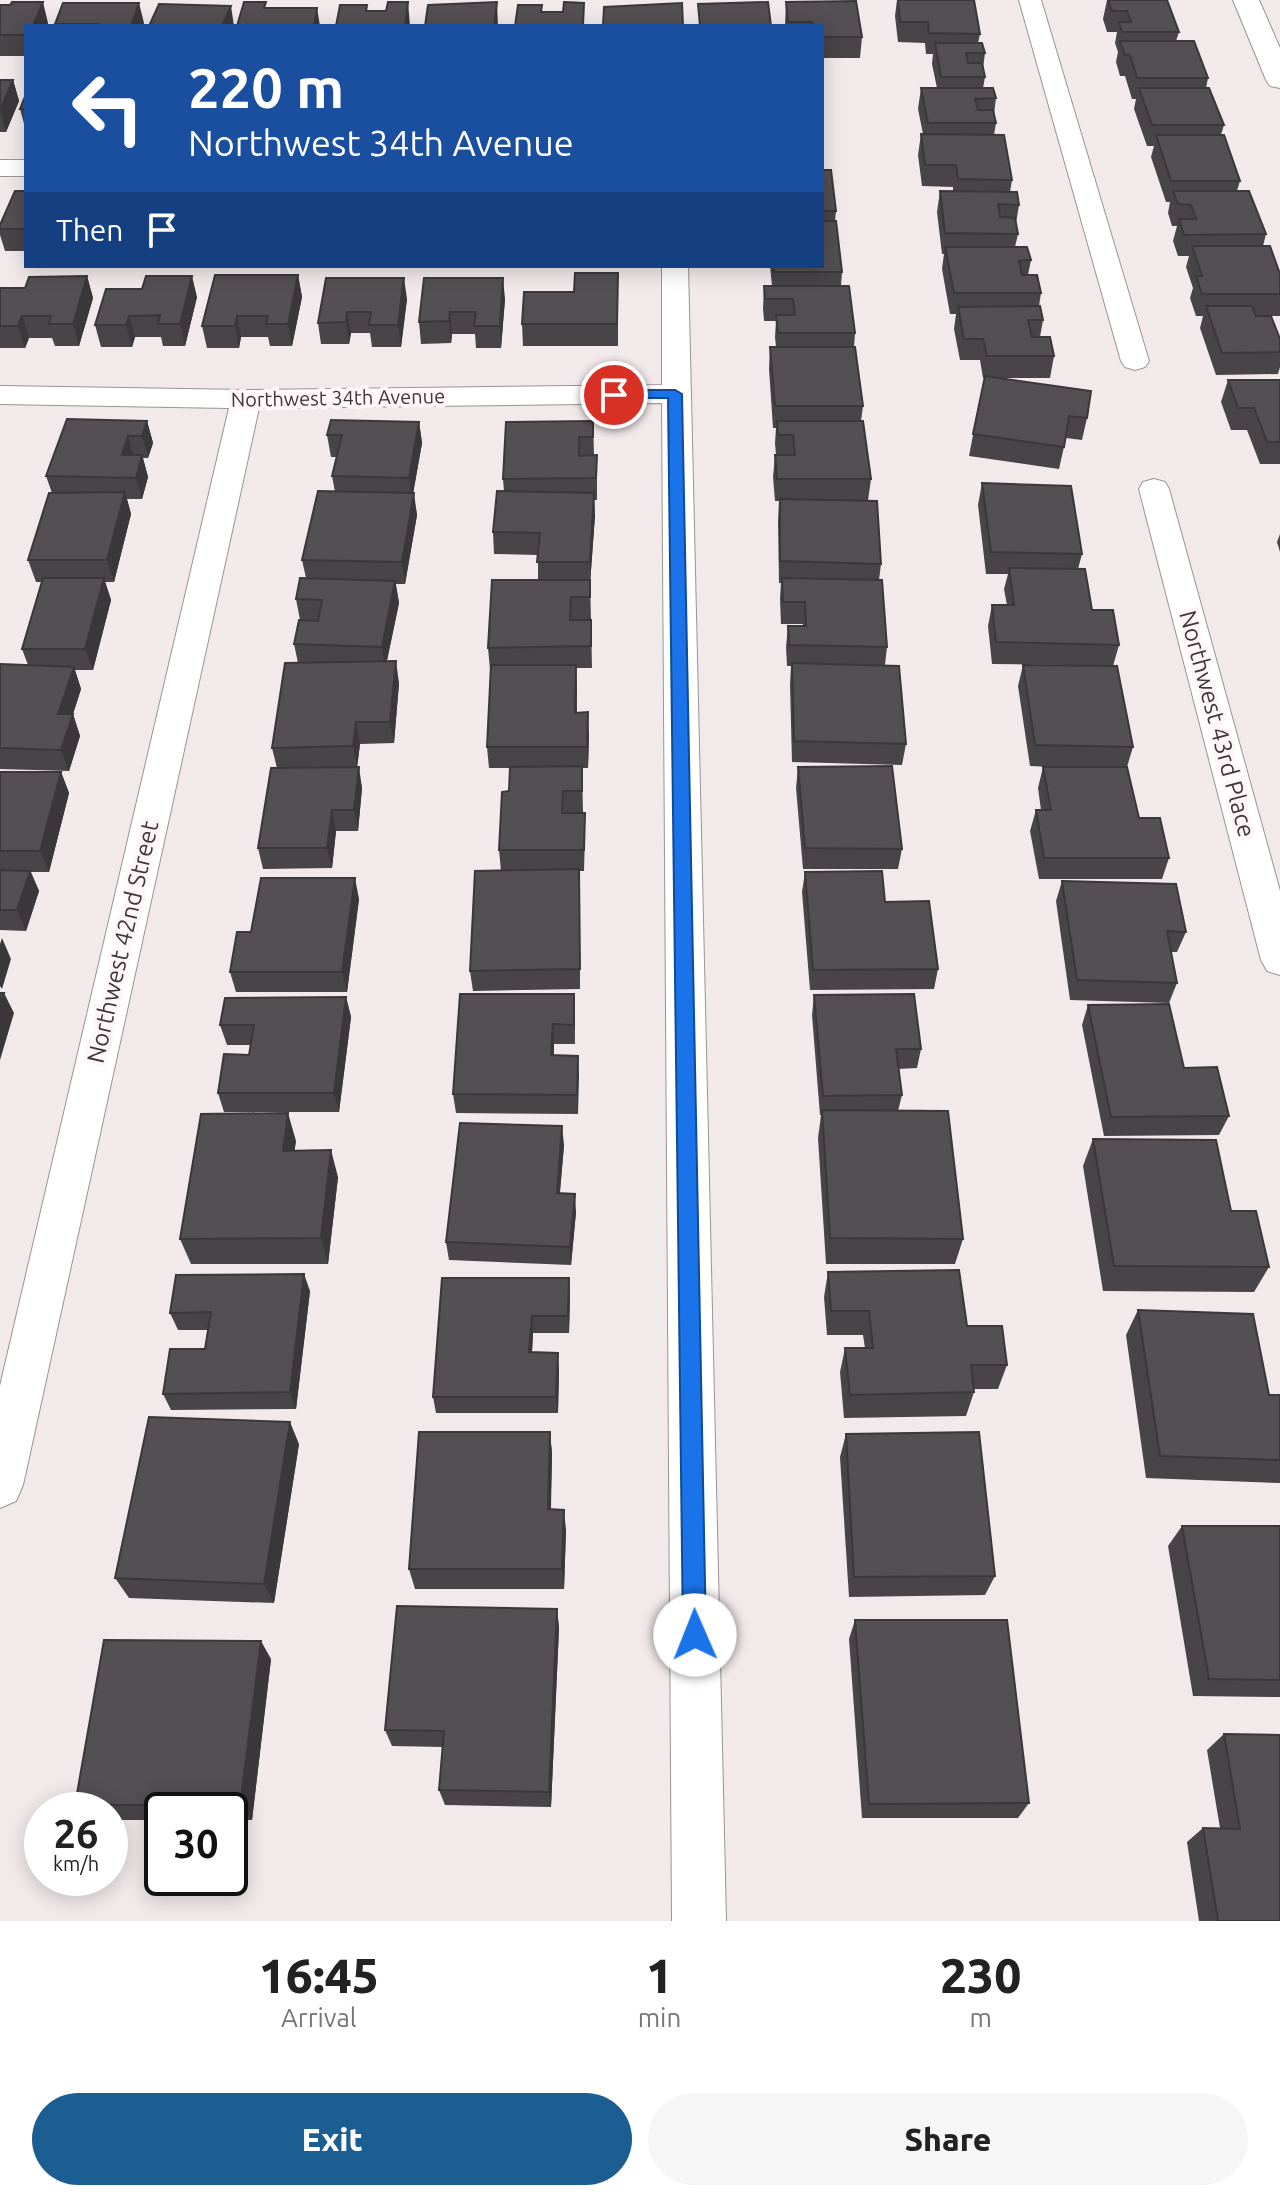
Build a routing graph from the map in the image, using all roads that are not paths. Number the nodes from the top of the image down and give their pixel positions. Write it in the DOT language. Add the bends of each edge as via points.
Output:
graph roads {
  1 [pos="1030,0"];
  2 [pos="1246,0"];
  3 [pos="1269,0"];
  4 [pos="1280,80"];
  5 [pos="0,168"];
  6 [pos="24,168"];
  7 [pos="675,268"];
  8 [pos="1135,361"];
  9 [pos="675,394"];
  10 [pos="0,395"];
  11 [pos="246,399"];
  12 [pos="1154,489"];
  13 [pos="1280,960"];
  14 [pos="0,1485"];
  15 [pos="699,1921"];
  1 -- 8 [label="street"];
  2 -- 3 [label="street"];
  2 -- 4 [label="street"];
  5 -- 6 [label="street"];
  7 -- 9 [label="street"];
  9 -- 11 [label="street, Northwest 34th Avenue"];
  9 -- 15 [label="street"];
  10 -- 11 [label="street, Northwest 34th Avenue"];
  11 -- 14 [label="street, Northwest 42nd Street"];
  12 -- 13 [label="street, Northwest 43rd Place"];
}
